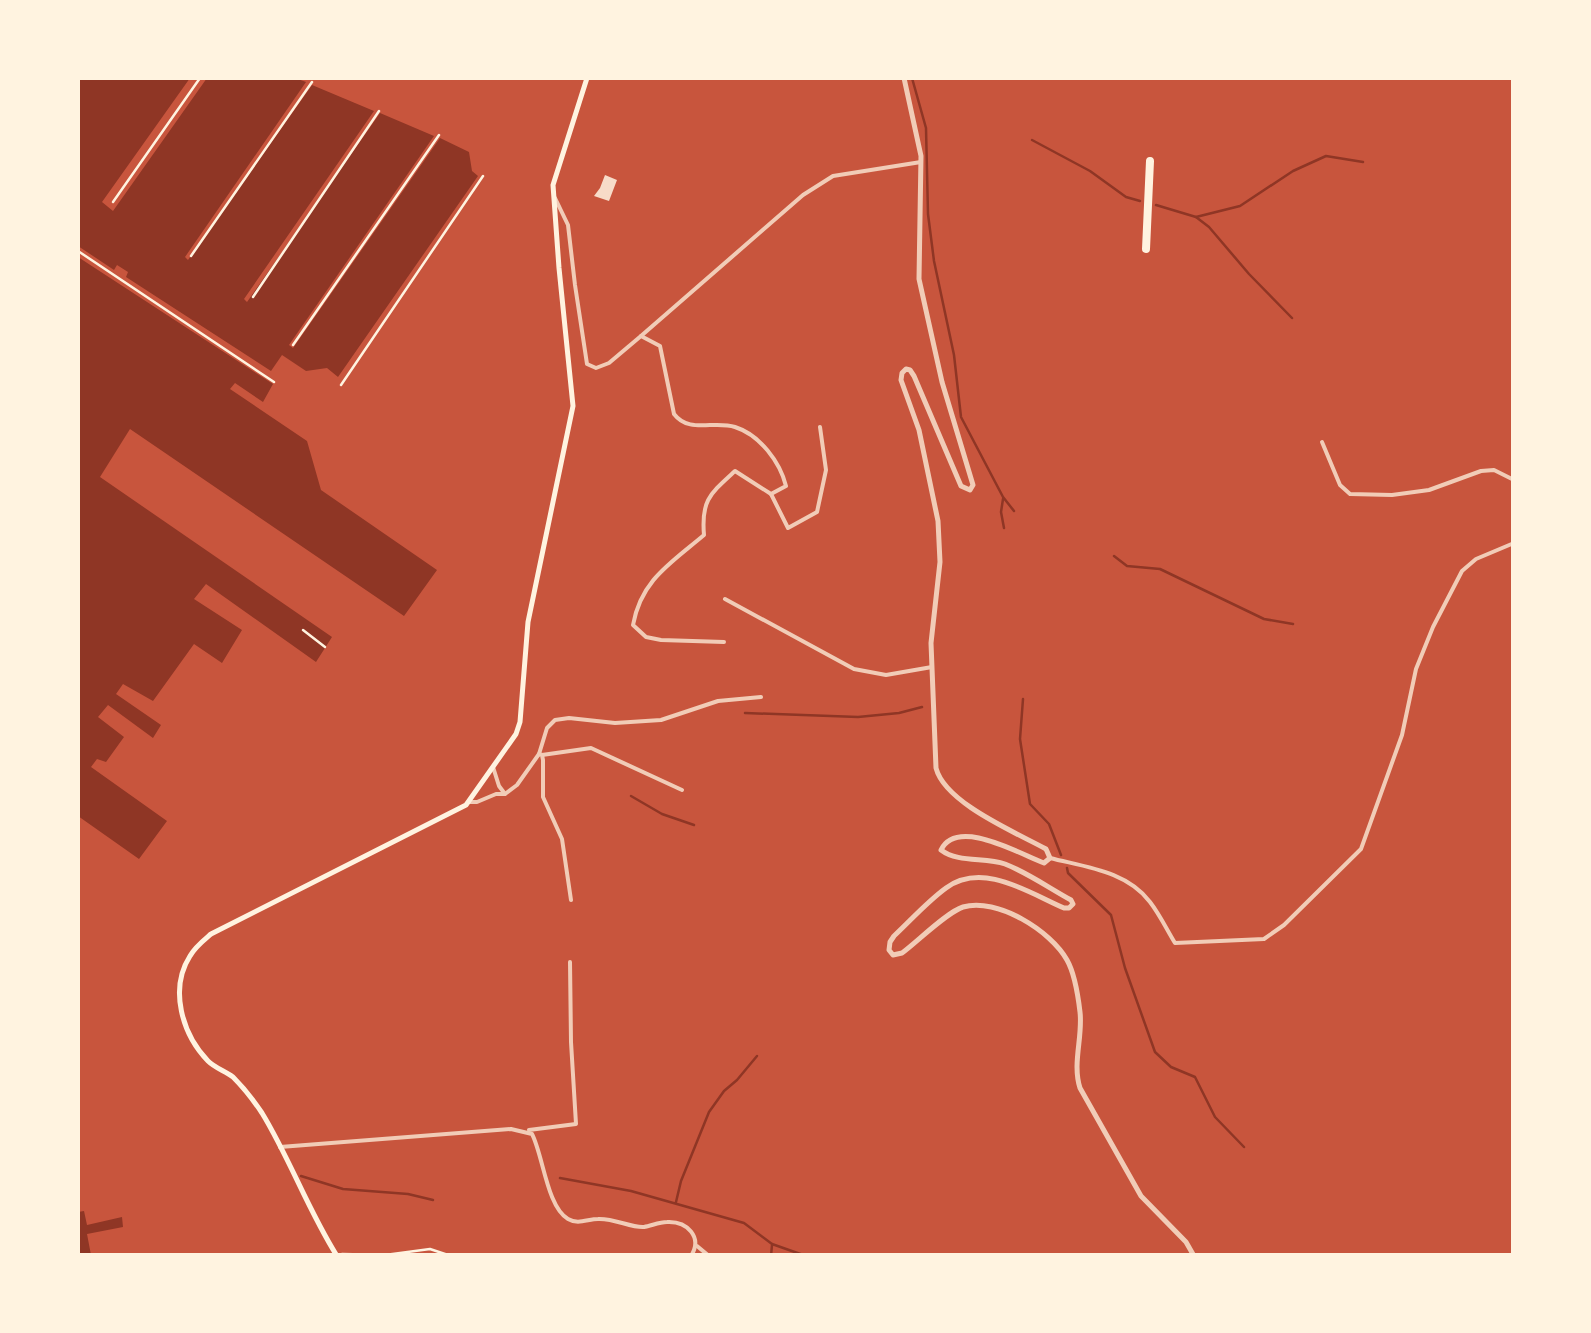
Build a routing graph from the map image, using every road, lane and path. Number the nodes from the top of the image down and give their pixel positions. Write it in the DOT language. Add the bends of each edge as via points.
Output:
graph roads {
  1 [pos="200,78"];
  2 [pos="586,78"];
  3 [pos="904,78"];
  4 [pos="312,82"];
  5 [pos="379,112"];
  6 [pos="439,134"];
  7 [pos="1150,161"];
  8 [pos="921,162"];
  9 [pos="483,176"];
  10 [pos="553,193"];
  11 [pos="113,202"];
  12 [pos="1146,249"];
  13 [pos="78,250"];
  14 [pos="191,256"];
  15 [pos="253,297"];
  16 [pos="641,336"];
  17 [pos="293,345"];
  18 [pos="274,382"];
  19 [pos="341,385"];
  20 [pos="820,427"];
  21 [pos="1322,442"];
  22 [pos="1514,480"];
  23 [pos="771,494"];
  24 [pos="1514,543"];
  25 [pos="725,599"];
  26 [pos="303,630"];
  27 [pos="724,642"];
  28 [pos="325,648"];
  29 [pos="932,667"];
  30 [pos="761,697"];
  31 [pos="541,754"];
  32 [pos="493,766"];
  33 [pos="682,790"];
  34 [pos="506,794"];
  35 [pos="469,802"];
  36 [pos="1050,858"];
  37 [pos="571,900"];
  38 [pos="570,962"];
  39 [pos="524,1131"];
  40 [pos="280,1147"];
  41 [pos="696,1244"];
  42 [pos="336,1255"];
  43 [pos="451,1256"];
  44 [pos="691,1256"];
  45 [pos="709,1256"];
  46 [pos="1194,1256"];
  1 -- 11 [label="path"];
  2 -- 10 [label="main road"];
  3 -- 8 [label="street"];
  4 -- 14 [label="path"];
  5 -- 15 [label="path"];
  6 -- 17 [label="path"];
  7 -- 12 [label="highway"];
  8 -- 16 [label="street" via="834,176 818,185"];
  8 -- 29 [label="street" via="919,279 973,485 961,486 906,369 901,380 938,521"];
  9 -- 19 [label="path"];
  10 -- 16 [label="street" via="568,224 587,364 609,363"];
  10 -- 32 [label="main road" via="573,406 528,622 520,722"];
  13 -- 18 [label="path"];
  16 -- 23 [label="street" via="660,346 679,421 733,426 756,437 786,486"];
  20 -- 23 [label="street" via="826,470 816,512 788,528"];
  21 -- 22 [label="street" via="1340,486 1350,494 1429,490 1482,471"];
  23 -- 27 [label="street" via="735,471 707,497 704,535 656,574 636,610 633,625 646,637"];
  24 -- 36 [label="street" via="1462,571 1434,627 1361,849 1264,939 1174,943 1148,899 1129,882"];
  25 -- 29 [label="street" via="854,669 886,675"];
  26 -- 28 [label="path"];
  29 -- 36 [label="street" via="942,783"];
  30 -- 31 [label="street" via="718,701 661,720 562,718 548,728"];
  31 -- 33 [label="street" via="591,748"];
  31 -- 34 [label="street"];
  31 -- 37 [label="street" via="543,798 562,838"];
  32 -- 34 [label="street"];
  32 -- 35 [label="main road"];
  34 -- 35 [label="street"];
  35 -- 40 [label="main road" via="211,934 189,957 180,994 187,1033 253,1100"];
  36 -- 46 [label="street" via="1040,862 1000,842 950,839 945,854 1008,865 1073,904 1064,908 994,878 970,878 944,889 894,936 889,950 902,954 966,906 1017,916 1059,948 1072,971 1080,1014 1080,1088 1141,1196"];
  38 -- 39 [label="street" via="576,1124"];
  39 -- 40 [label="street"];
  39 -- 41 [label="street" via="537,1144 566,1218 640,1228 677,1223 692,1230"];
  40 -- 42 [label="main road"];
  41 -- 44 [label="street"];
  41 -- 45 [label="street"];
  42 -- 43 [label="path" via="430,1248"];
}
